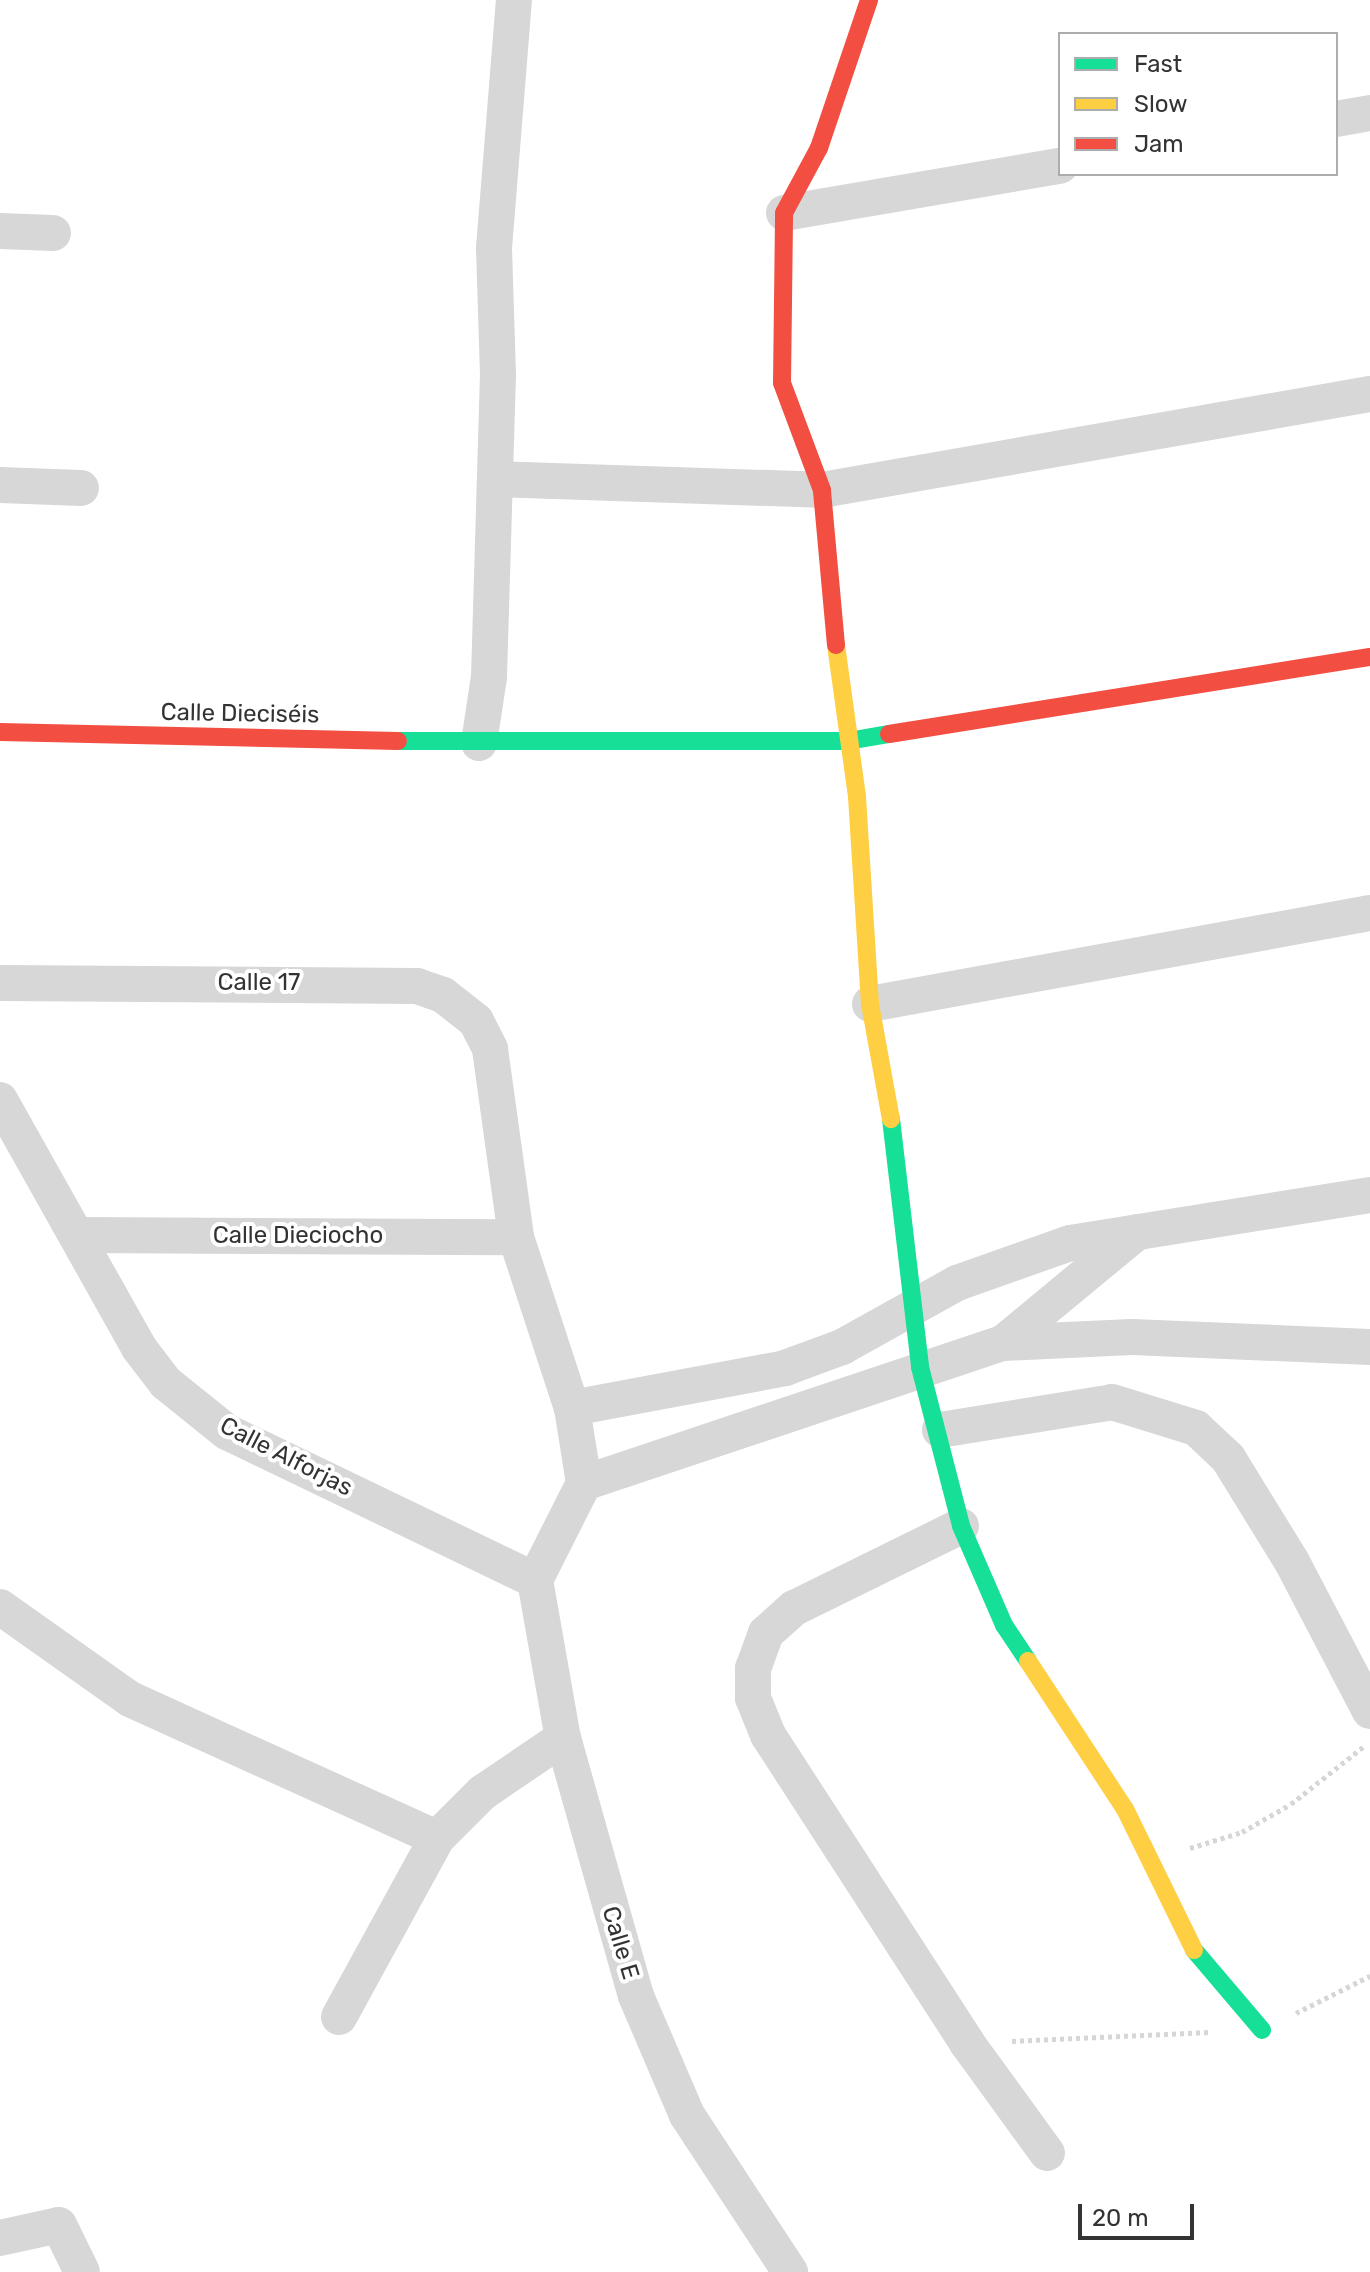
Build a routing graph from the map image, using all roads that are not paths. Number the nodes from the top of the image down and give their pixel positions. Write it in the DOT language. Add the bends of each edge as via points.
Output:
graph roads {
  1 [pos="514,0"];
  2 [pos="869,0"];
  3 [pos="1370,113"];
  4 [pos="1338,119"];
  5 [pos="1058,166"];
  6 [pos="784,213"];
  7 [pos="0,231"];
  8 [pos="53,233"];
  9 [pos="1370,394"];
  10 [pos="495,479"];
  11 [pos="0,485"];
  12 [pos="81,488"];
  13 [pos="822,490"];
  14 [pos="1370,657"];
  15 [pos="0,732"];
  16 [pos="848,741"];
  17 [pos="479,743"];
  18 [pos="1370,913"];
  19 [pos="0,983"];
  20 [pos="870,1004"];
  21 [pos="0,1100"];
  22 [pos="1370,1195"];
  23 [pos="1137,1232"];
  24 [pos="80,1235"];
  25 [pos="516,1237"];
  26 [pos="912,1310"];
  27 [pos="1003,1343"];
  28 [pos="1370,1347"];
  29 [pos="920,1367"];
  30 [pos="572,1408"];
  31 [pos="940,1430"];
  32 [pos="584,1483"];
  33 [pos="961,1526"];
  34 [pos="535,1580"];
  35 [pos="0,1607"];
  36 [pos="1370,1711"];
  37 [pos="563,1738"];
  38 [pos="437,1838"];
  39 [pos="339,2017"];
  40 [pos="1262,2030"];
  41 [pos="1047,2153"];
  42 [pos="0,2238"];
  43 [pos="82,2272"];
  44 [pos="790,2272"];
  1 -- 10 [label="street" via="494,248"];
  2 -- 6 [label="street" via="819,148"];
  3 -- 4 [label="street"];
  5 -- 6 [label="street"];
  6 -- 13 [label="street" via="782,383"];
  7 -- 8 [label="street"];
  9 -- 13 [label="street"];
  10 -- 13 [label="street"];
  10 -- 17 [label="street" via="489,677"];
  11 -- 12 [label="street"];
  13 -- 16 [label="street" via="823,554"];
  14 -- 16 [label="street, Calle Dieciséis"];
  15 -- 17 [label="street, Calle Dieciséis"];
  16 -- 17 [label="street, Calle Dieciséis"];
  16 -- 20 [label="street"];
  18 -- 20 [label="street"];
  19 -- 25 [label="street, Calle 17" via="417,986 461,1006 490,1049"];
  20 -- 26 [label="street" via="900,1167"];
  21 -- 24 [label="street, Calle Alforjas"];
  22 -- 23 [label="street"];
  23 -- 26 [label="street" via="1003,1263"];
  23 -- 27 [label="street"];
  24 -- 25 [label="street, Calle Dieciocho"];
  24 -- 34 [label="street, Calle Alforjas" via="139,1348 192,1406 227,1432"];
  25 -- 30 [label="street"];
  26 -- 29 [label="street"];
  26 -- 30 [label="street" via="785,1368"];
  27 -- 28 [label="street" via="1132,1337"];
  27 -- 29 [label="street"];
  29 -- 31 [label="street"];
  29 -- 32 [label="street"];
  30 -- 32 [label="street"];
  31 -- 33 [label="street"];
  31 -- 36 [label="street" via="1112,1402 1196,1428 1228,1458 1292,1562"];
  32 -- 34 [label="street"];
  33 -- 40 [label="street" via="1004,1625 1091,1755 1151,1861 1189,1944"];
  33 -- 41 [label="street" via="794,1608 766,1633 753,1668 753,1698 768,1735 967,2043"];
  34 -- 37 [label="street, Calle E"];
  35 -- 38 [label="street" via="130,1699"];
  37 -- 38 [label="street" via="482,1793"];
  37 -- 44 [label="street, Calle E" via="589,1843 662,2061 721,2174"];
  38 -- 39 [label="street"];
  42 -- 43 [label="street" via="59,2225"];
}
